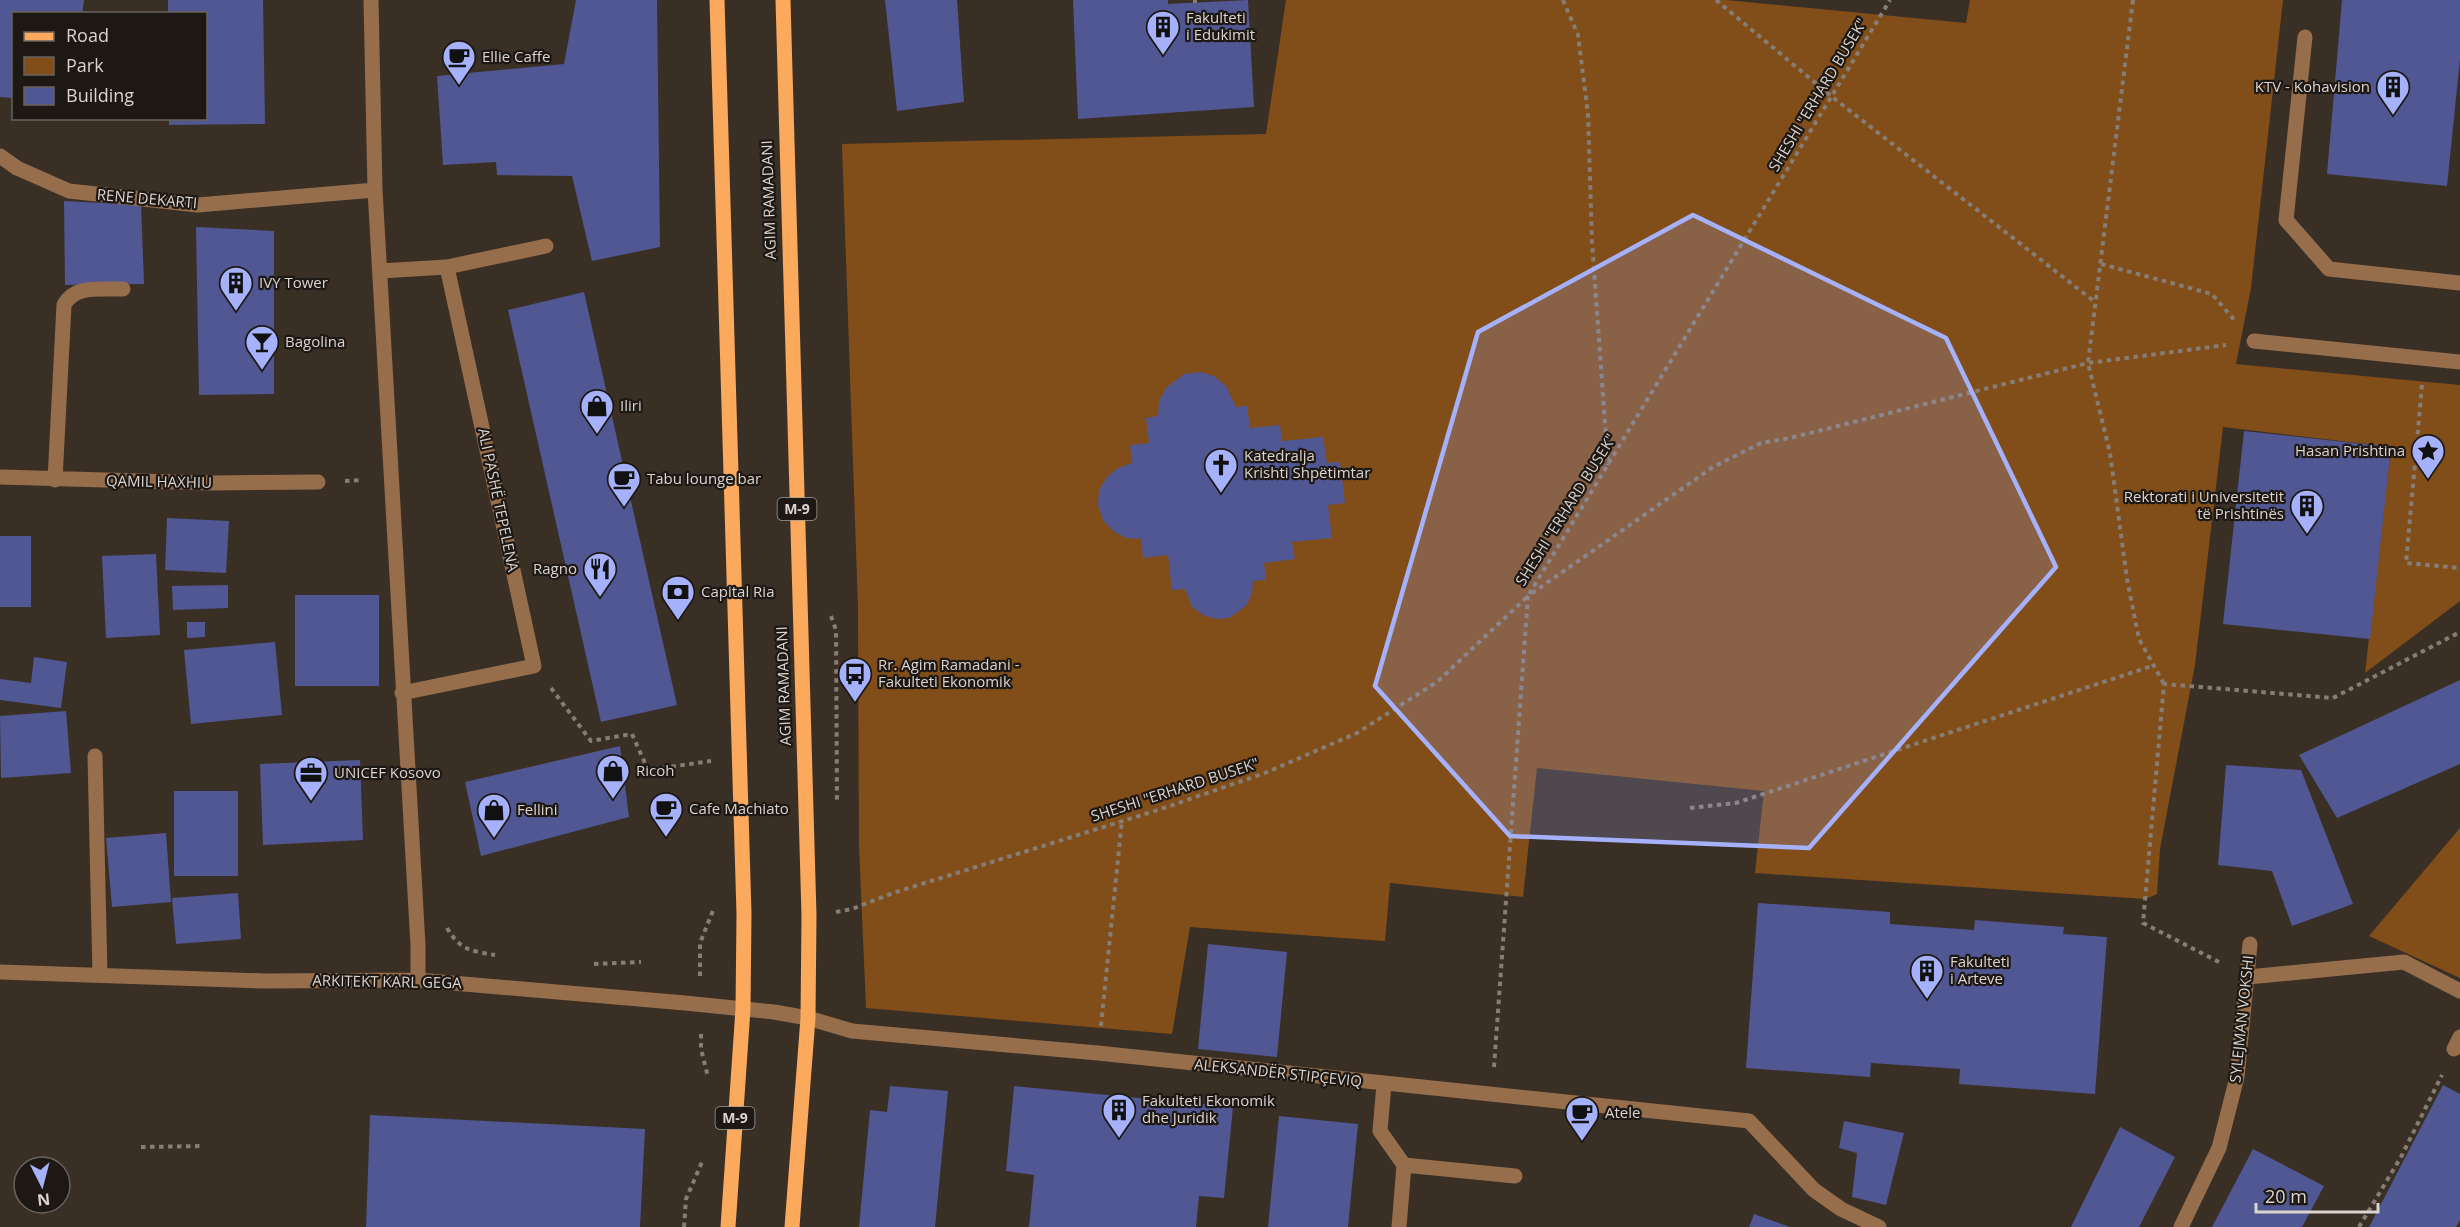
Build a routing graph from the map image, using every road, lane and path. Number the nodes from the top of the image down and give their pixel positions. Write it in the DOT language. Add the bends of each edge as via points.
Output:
graph roads {
  1 [pos="371,0"];
  2 [pos="717,0"];
  3 [pos="783,0"];
  4 [pos="1563,0"];
  5 [pos="1716,0"];
  6 [pos="1890,0"];
  7 [pos="2133,0"];
  8 [pos="2305,37"];
  9 [pos="1831,96"];
  10 [pos="0,156"];
  11 [pos="375,190"];
  12 [pos="546,246"];
  13 [pos="2101,264"];
  14 [pos="447,267"];
  15 [pos="380,271"];
  16 [pos="2460,282"];
  17 [pos="123,289"];
  18 [pos="2096,303"];
  19 [pos="2254,341"];
  20 [pos="2425,358"];
  21 [pos="2460,362"];
  22 [pos="2088,363"];
  23 [pos="1608,465"];
  24 [pos="0,477"];
  25 [pos="390,479"];
  26 [pos="55,480"];
  27 [pos="318,482"];
  28 [pos="2460,568"];
  29 [pos="1528,596"];
  30 [pos="2460,632"];
  31 [pos="534,666"];
  32 [pos="2152,666"];
  33 [pos="2164,684"];
  34 [pos="402,693"];
  35 [pos="740,755"];
  36 [pos="95,756"];
  37 [pos="1690,808"];
  38 [pos="1122,820"];
  39 [pos="809,916"];
  40 [pos="441,918"];
  41 [pos="2250,944"];
  42 [pos="502,956"];
  43 [pos="642,962"];
  44 [pos="583,964"];
  45 [pos="0,972"];
  46 [pos="100,975"];
  47 [pos="2248,977"];
  48 [pos="418,980"];
  49 [pos="2460,991"];
  50 [pos="743,1009"];
  51 [pos="808,1018"];
  52 [pos="2457,1043"];
  53 [pos="1098,1053"];
  54 [pos="1384,1084"];
  55 [pos="1492,1095"];
  56 [pos="204,1146"];
  57 [pos="141,1147"];
  58 [pos="1404,1165"];
  59 [pos="1515,1176"];
  60 [pos="728,1227"];
  61 [pos="792,1227"];
  62 [pos="1399,1227"];
  63 [pos="1879,1227"];
  64 [pos="2181,1227"];
  65 [pos="2360,1227"];
  1 -- 11 [label="street"];
  2 -- 35 [label="main road, M-9"];
  3 -- 39 [label="main road, AGIM RAMADANI / M-9"];
  4 -- 23 [label="path" via="1578,35 1588,114 1592,242"];
  5 -- 9 [label="path"];
  6 -- 9 [label="path, SHESHI \"ERHARD BUSEK\""];
  7 -- 13 [label="path"];
  8 -- 16 [label="street" via="2286,220 2329,269"];
  9 -- 18 [label="path"];
  9 -- 23 [label="path, SHESHI \"ERHARD BUSEK\""];
  10 -- 11 [label="street, RENE DEKARTI" via="16,168 69,191 198,205"];
  11 -- 15 [label="street"];
  12 -- 14 [label="street"];
  13 -- 18 [label="path"];
  13 -- 19 [label="path" via="2212,294"];
  14 -- 15 [label="street"];
  14 -- 31 [label="street, ALI PASHË TEPELENA"];
  15 -- 25 [label="street"];
  17 -- 26 [label="street" via="76,291 64,305"];
  18 -- 22 [label="path"];
  19 -- 20 [label="street"];
  19 -- 22 [label="path"];
  20 -- 21 [label="street"];
  20 -- 28 [label="path" via="2406,563"];
  22 -- 29 [label="path" via="1761,442 1713,467"];
  22 -- 32 [label="path" via="2110,453 2139,639"];
  23 -- 29 [label="path, SHESHI \"ERHARD BUSEK\""];
  24 -- 26 [label="street, QAMIL HAXHIU"];
  25 -- 27 [label="path"];
  25 -- 34 [label="street"];
  26 -- 27 [label="street, QAMIL HAXHIU"];
  29 -- 38 [label="path, SHESHI \"ERHARD BUSEK\"" via="1437,682 1357,733 1215,791"];
  29 -- 55 [label="path"];
  30 -- 33 [label="path" via="2333,698"];
  31 -- 34 [label="street"];
  31 -- 35 [label="path" via="591,741 632,734 648,770"];
  32 -- 33 [label="path"];
  32 -- 37 [label="path" via="1736,802"];
  33 -- 47 [label="path" via="2143,923"];
  34 -- 48 [label="street"];
  35 -- 50 [label="main road, M-9"];
  36 -- 46 [label="street"];
  38 -- 39 [label="path, SHESHI \"ERHARD BUSEK\"" via="852,909"];
  38 -- 53 [label="path"];
  39 -- 51 [label="main road, AGIM RAMADANI / M-9"];
  40 -- 42 [label="path" via="453,938 468,951"];
  41 -- 47 [label="street, SYLEJMAN VOKSHI"];
  43 -- 44 [label="path"];
  45 -- 46 [label="street, ARKITEKT KARL GEGA"];
  46 -- 48 [label="street, ARKITEKT KARL GEGA" via="265,981"];
  47 -- 49 [label="street" via="2404,962"];
  47 -- 64 [label="street, SYLEJMAN VOKSHI" via="2237,1077 2218,1148"];
  48 -- 50 [label="street, ARKITEKT KARL GEGA"];
  50 -- 51 [label="street, ARKITEKT KARL GEGA"];
  50 -- 60 [label="main road, M-9"];
  51 -- 53 [label="street, ALEKSANDËR STIPÇEVIQ" via="852,1031"];
  51 -- 61 [label="main road, AGIM RAMADANI / M-9"];
  52 -- 65 [label="path" via="2401,1157"];
  53 -- 54 [label="street, ALEKSANDËR STIPÇEVIQ"];
  54 -- 55 [label="street, ALEKSANDËR STIPÇEVIQ"];
  54 -- 58 [label="street" via="1380,1131"];
  55 -- 63 [label="street, ALEKSANDËR STIPÇEVIQ" via="1749,1121 1814,1190 1841,1209"];
  56 -- 57 [label="path"];
  58 -- 59 [label="street"];
  58 -- 62 [label="street"];
}
